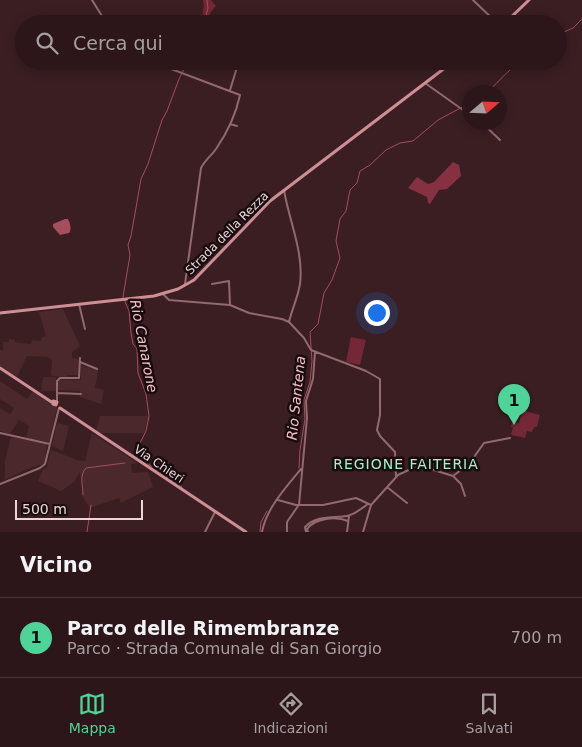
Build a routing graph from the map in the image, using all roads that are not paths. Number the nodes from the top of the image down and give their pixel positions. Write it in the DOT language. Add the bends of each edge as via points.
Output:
graph roads {
  1 [pos="92,0"];
  2 [pos="472,0"];
  3 [pos="529,0"];
  4 [pos="101,15"];
  5 [pos="488,15"];
  6 [pos="513,15"];
  7 [pos="174,70"];
  8 [pos="236,70"];
  9 [pos="442,70"];
  10 [pos="425,83"];
  11 [pos="231,90"];
  12 [pos="462,109"];
  13 [pos="230,124"];
  14 [pos="237,126"];
  15 [pos="489,130"];
  16 [pos="500,140"];
  17 [pos="284,190"];
  18 [pos="212,284"];
  19 [pos="185,287"];
  20 [pos="162,294"];
  21 [pos="79,304"];
  22 [pos="230,305"];
  23 [pos="0,312"];
  24 [pos="289,322"];
  25 [pos="85,329"];
  26 [pos="313,351"];
  27 [pos="80,358"];
  28 [pos="80,362"];
  29 [pos="0,368"];
  30 [pos="97,369"];
  31 [pos="57,393"];
  32 [pos="81,394"];
  33 [pos="57,405"];
  34 [pos="0,433"];
  35 [pos="510,438"];
  36 [pos="50,444"];
  37 [pos="302,467"];
  38 [pos="296,474"];
  39 [pos="301,475"];
  40 [pos="396,476"];
  41 [pos="454,476"];
  42 [pos="0,484"];
  43 [pos="387,487"];
  44 [pos="465,496"];
  45 [pos="278,500"];
  46 [pos="407,503"];
  47 [pos="368,504"];
  48 [pos="299,505"];
  49 [pos="371,505"];
  50 [pos="215,512"];
  51 [pos="349,516"];
  52 [pos="348,520"];
  53 [pos="205,532"];
  54 [pos="246,532"];
  55 [pos="262,532"];
  56 [pos="287,532"];
  57 [pos="307,532"];
  58 [pos="347,532"];
  59 [pos="363,532"];
  1 -- 4 [label="street"];
  2 -- 5 [label="street"];
  3 -- 6 [label="main road"];
  7 -- 11 [label="street"];
  8 -- 11 [label="street"];
  9 -- 10 [label="main road, Strada della Rezza"];
  10 -- 12 [label="street"];
  10 -- 17 [label="main road, Strada della Rezza"];
  11 -- 13 [label="street" via="240,96"];
  13 -- 14 [label="street"];
  13 -- 19 [label="street" via="201,168"];
  15 -- 16 [label="street"];
  17 -- 19 [label="main road, Strada della Rezza"];
  17 -- 24 [label="street" via="300,272 298,294"];
  18 -- 22 [label="street" via="229,281"];
  19 -- 20 [label="main road, Strada della Rezza"];
  20 -- 21 [label="main road, Strada della Rezza"];
  20 -- 22 [label="street" via="175,302"];
  21 -- 23 [label="main road, Strada della Rezza"];
  21 -- 25 [label="street"];
  22 -- 24 [label="street" via="248,313"];
  24 -- 26 [label="street"];
  26 -- 37 [label="street" via="313,379 306,401"];
  26 -- 40 [label="street" via="381,380 378,430 395,452"];
  27 -- 28 [label="street"];
  28 -- 30 [label="street"];
  28 -- 31 [label="street" via="79,378 58,379"];
  29 -- 33 [label="main road, Via Chieri"];
  31 -- 32 [label="street"];
  31 -- 33 [label="street"];
  33 -- 36 [label="street"];
  33 -- 50 [label="main road, Via Chieri"];
  34 -- 36 [label="street"];
  35 -- 41 [label="street" via="484,443 469,464"];
  36 -- 42 [label="street" via="45,464"];
  37 -- 38 [label="street"];
  37 -- 39 [label="street"];
  38 -- 39 [label="street"];
  38 -- 45 [label="street"];
  39 -- 48 [label="street"];
  40 -- 41 [label="street" via="420,467"];
  40 -- 43 [label="street"];
  41 -- 44 [label="street"];
  43 -- 46 [label="street"];
  43 -- 49 [label="street"];
  45 -- 48 [label="street"];
  45 -- 55 [label="street" via="264,521"];
  47 -- 48 [label="street" via="353,498 328,505"];
  47 -- 49 [label="street"];
  47 -- 51 [label="street"];
  48 -- 56 [label="street" via="287,522"];
  49 -- 59 [label="street"];
  50 -- 53 [label="street"];
  50 -- 54 [label="main road, Via Chieri"];
  51 -- 52 [label="street"];
  51 -- 57 [label="street" via="316,520 307,525 304,529"];
  52 -- 57 [label="street" via="318,521 308,527"];
  52 -- 58 [label="street"];
}
